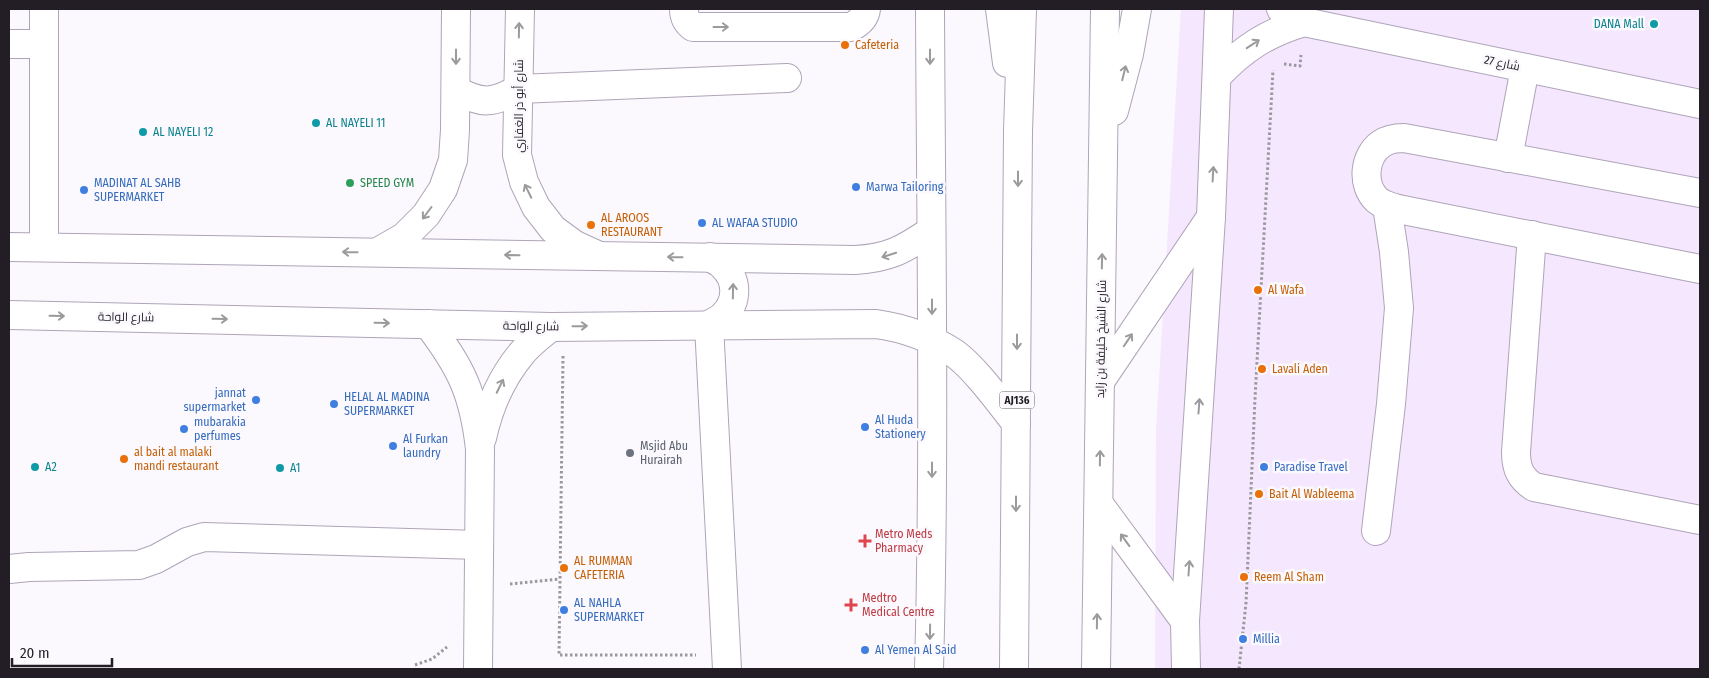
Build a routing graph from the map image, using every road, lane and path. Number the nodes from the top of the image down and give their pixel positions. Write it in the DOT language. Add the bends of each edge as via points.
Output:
graph roads {
  1 [pos="44,9"];
  2 [pos="456,9"];
  3 [pos="520,9"];
  4 [pos="684,9"];
  5 [pos="866,9"];
  6 [pos="930,9"];
  7 [pos="1000,9"];
  8 [pos="1022,9"];
  9 [pos="1105,9"];
  10 [pos="1137,9"];
  11 [pos="1219,9"];
  12 [pos="1281,9"];
  13 [pos="1304,22"];
  14 [pos="9,44"];
  15 [pos="44,44"];
  16 [pos="1274,62"];
  17 [pos="1282,64"];
  18 [pos="1525,68"];
  19 [pos="1217,76"];
  20 [pos="787,78"];
  21 [pos="518,89"];
  22 [pos="456,90"];
  23 [pos="1700,104"];
  24 [pos="1018,131"];
  25 [pos="1103,154"];
  26 [pos="1508,158"];
  27 [pos="1700,193"];
  28 [pos="1386,206"];
  29 [pos="1211,217"];
  30 [pos="931,231"];
  31 [pos="1532,235"];
  32 [pos="9,247"];
  33 [pos="44,247"];
  34 [pos="378,252"];
  35 [pos="601,256"];
  36 [pos="710,258"];
  37 [pos="1700,269"];
  38 [pos="9,315"];
  39 [pos="428,324"];
  40 [pos="709,325"];
  41 [pos="551,326"];
  42 [pos="932,340"];
  43 [pos="563,356"];
  44 [pos="1101,380"];
  45 [pos="1016,423"];
  46 [pos="480,449"];
  47 [pos="1099,504"];
  48 [pos="1700,520"];
  49 [pos="1376,531"];
  50 [pos="479,546"];
  51 [pos="9,569"];
  52 [pos="1185,622"];
  53 [pos="697,647"];
  54 [pos="478,669"];
  55 [pos="728,669"];
  56 [pos="929,669"];
  57 [pos="1014,669"];
  58 [pos="1096,669"];
  59 [pos="1186,669"];
  60 [pos="1239,669"];
  1 -- 15 [label="street"];
  2 -- 22 [label="street, one-way"];
  21 -- 3 [label="street, شارع أبو ذر الغفاري, one-way"];
  4 -- 5 [label="street, one-way" via="685,18 693,26 846,27 860,22"];
  6 -- 30 [label="street, one-way"];
  7 -- 24 [label="street"];
  8 -- 24 [label="street, AJ136"];
  9 -- 25 [label="street, شارع الشيخ خليفة بن زايد"];
  25 -- 10 [label="street, one-way"];
  11 -- 19 [label="street"];
  12 -- 13 [label="street, شارع 27"];
  13 -- 17 [label="path" via="1300,66"];
  13 -- 18 [label="street, شارع 27"];
  19 -- 13 [label="street, شارع 27, one-way" via="1265,37"];
  14 -- 15 [label="street"];
  15 -- 33 [label="street"];
  16 -- 60 [label="path" via="1246,603"];
  18 -- 23 [label="street, شارع 27"];
  18 -- 26 [label="street"];
  29 -- 19 [label="street, one-way"];
  20 -- 21 [label="street"];
  21 -- 22 [label="street" via="504,98 487,101 470,98"];
  35 -- 21 [label="street, شارع أبو ذر الغفاري, one-way" via="575,245 553,229 536,207 524,182 517,155"];
  22 -- 34 [label="street, one-way" via="453,160 443,189 421,221 404,237"];
  24 -- 45 [label="street, AJ136, one-way"];
  44 -- 25 [label="street, شارع الشيخ خليفة بن زايد, one-way"];
  26 -- 27 [label="street"];
  26 -- 28 [label="street" via="1404,138 1392,139 1381,144 1367,164 1366,177 1370,189"];
  28 -- 31 [label="street"];
  28 -- 49 [label="street" via="1399,308"];
  44 -- 29 [label="street, one-way"];
  52 -- 29 [label="street, one-way"];
  30 -- 36 [label="street, one-way" via="910,246 874,259"];
  30 -- 42 [label="street, one-way"];
  31 -- 37 [label="street"];
  31 -- 48 [label="street" via="1516,452 1519,472 1534,486"];
  32 -- 33 [label="street"];
  34 -- 33 [label="street, one-way"];
  35 -- 34 [label="street, one-way"];
  36 -- 35 [label="street, one-way"];
  40 -- 36 [label="street, one-way" via="722,317 731,305 735,290 732,276 722,264"];
  38 -- 39 [label="street, شارع الواحة, one-way"];
  39 -- 41 [label="street, شارع الواحة"];
  39 -- 46 [label="street" via="459,368 470,394"];
  41 -- 40 [label="street, شارع الواحة, one-way"];
  40 -- 42 [label="street, شارع الواحة" via="876,324 895,326"];
  40 -- 55 [label="street"];
  46 -- 41 [label="street, one-way" via="487,414 502,381 523,352"];
  42 -- 45 [label="street, شارع الواحة" via="956,354"];
  42 -- 56 [label="street, one-way"];
  43 -- 53 [label="path" via="558,655 696,656"];
  47 -- 44 [label="street, شارع الشيخ خليفة بن زايد, one-way"];
  45 -- 57 [label="street, AJ136, one-way"];
  46 -- 50 [label="street"];
  52 -- 47 [label="street, one-way"];
  58 -- 47 [label="street, شارع الشيخ خليفة بن زايد, one-way"];
  50 -- 51 [label="street" via="204,537 139,565"];
  50 -- 54 [label="street"];
  52 -- 59 [label="street"];
}
